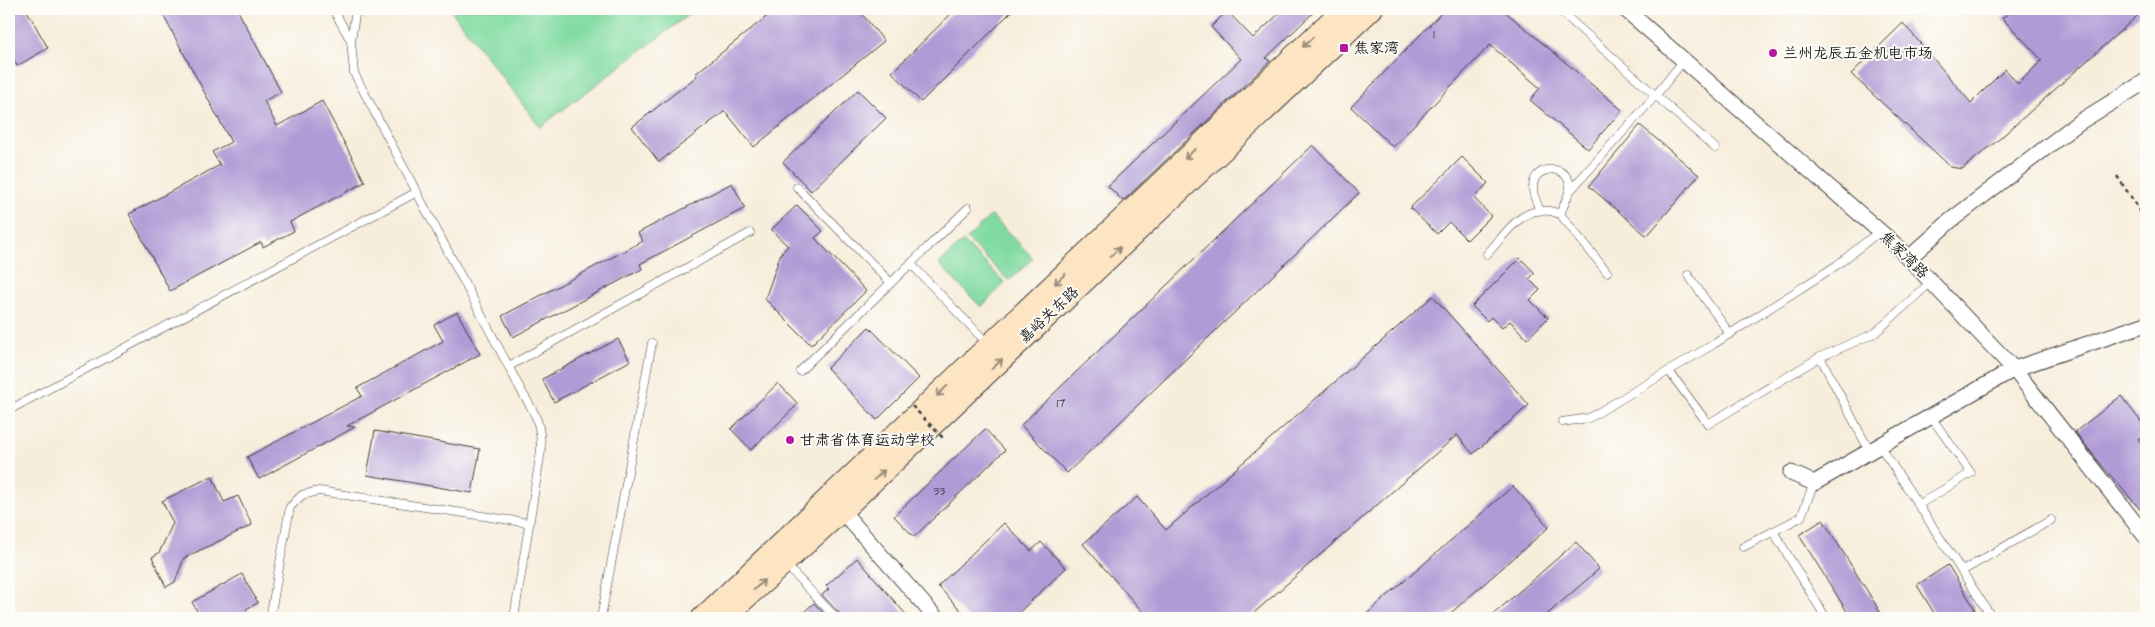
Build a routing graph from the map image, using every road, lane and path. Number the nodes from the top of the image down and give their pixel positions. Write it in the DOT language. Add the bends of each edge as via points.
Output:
graph roads {
  1 [pos="333,9"];
  2 [pos="356,9"];
  3 [pos="1343,9"];
  4 [pos="1372,9"];
  5 [pos="1558,9"];
  6 [pos="1625,9"];
  7 [pos="351,41"];
  8 [pos="1684,60"];
  9 [pos="2146,81"];
  10 [pos="1656,95"];
  11 [pos="1715,148"];
  12 [pos="2117,176"];
  13 [pos="797,188"];
  14 [pos="417,192"];
  15 [pos="1570,192"];
  16 [pos="968,208"];
  17 [pos="1539,209"];
  18 [pos="1560,214"];
  19 [pos="2146,220"];
  20 [pos="1880,231"];
  21 [pos="750,233"];
  22 [pos="1487,254"];
  23 [pos="1909,258"];
  24 [pos="911,264"];
  25 [pos="1607,272"];
  26 [pos="1688,275"];
  27 [pos="1931,282"];
  28 [pos="891,283"];
  29 [pos="2146,324"];
  30 [pos="1730,334"];
  31 [pos="652,343"];
  32 [pos="990,345"];
  33 [pos="1820,357"];
  34 [pos="508,366"];
  35 [pos="2014,369"];
  36 [pos="800,371"];
  37 [pos="1669,371"];
  38 [pos="912,406"];
  39 [pos="9,410"];
  40 [pos="1931,416"];
  41 [pos="1562,422"];
  42 [pos="945,440"];
  43 [pos="1875,449"];
  44 [pos="1791,473"];
  45 [pos="1814,483"];
  46 [pos="1918,505"];
  47 [pos="842,511"];
  48 [pos="2051,520"];
  49 [pos="529,524"];
  50 [pos="1773,531"];
  51 [pos="2146,536"];
  52 [pos="1743,546"];
  53 [pos="778,557"];
  54 [pos="1962,571"];
  55 [pos="1989,613"];
  56 [pos="270,618"];
  57 [pos="514,618"];
  58 [pos="600,618"];
  59 [pos="702,618"];
  60 [pos="724,618"];
  61 [pos="836,618"];
  62 [pos="936,618"];
  63 [pos="1826,618"];
  1 -- 7 [label="lane"];
  2 -- 7 [label="lane"];
  3 -- 32 [label="main road, 嘉峪关东路, one-way"];
  47 -- 4 [label="main road, 嘉峪关东路, one-way"];
  5 -- 10 [label="lane"];
  6 -- 8 [label="street, 焦家湾路"];
  7 -- 14 [label="lane" via="354,73"];
  8 -- 10 [label="lane"];
  8 -- 20 [label="street, 焦家湾路"];
  9 -- 23 [label="street" via="2078,124 1950,221"];
  10 -- 11 [label="lane"];
  10 -- 15 [label="lane"];
  12 -- 19 [label="path"];
  13 -- 28 [label="lane"];
  14 -- 34 [label="lane"];
  14 -- 39 [label="lane"];
  15 -- 17 [label="lane" via="1565,174 1555,168 1543,170 1533,185"];
  15 -- 18 [label="lane"];
  16 -- 24 [label="lane"];
  17 -- 18 [label="lane"];
  17 -- 22 [label="lane" via="1519,218"];
  18 -- 25 [label="lane"];
  20 -- 23 [label="street, 焦家湾路"];
  20 -- 30 [label="lane" via="1837,265"];
  21 -- 34 [label="lane"];
  23 -- 27 [label="street, 焦家湾路"];
  24 -- 28 [label="lane"];
  24 -- 32 [label="lane"];
  26 -- 30 [label="lane"];
  27 -- 33 [label="lane" via="1875,332"];
  27 -- 35 [label="street, 焦家湾路"];
  28 -- 36 [label="lane"];
  29 -- 35 [label="street"];
  30 -- 37 [label="lane"];
  31 -- 58 [label="lane"];
  32 -- 53 [label="main road, 嘉峪关东路, one-way"];
  33 -- 37 [label="lane" via="1708,424"];
  33 -- 43 [label="lane"];
  34 -- 49 [label="lane" via="535,411 541,431 541,452"];
  35 -- 40 [label="street"];
  35 -- 51 [label="street, 焦家湾路"];
  37 -- 41 [label="lane" via="1589,418"];
  38 -- 42 [label="path, bridge"];
  40 -- 43 [label="street"];
  40 -- 46 [label="lane" via="1971,473"];
  43 -- 45 [label="street"];
  43 -- 46 [label="lane"];
  44 -- 45 [label="street"];
  45 -- 50 [label="lane" via="1802,516"];
  46 -- 54 [label="lane"];
  47 -- 53 [label="main road, 嘉峪关东路"];
  47 -- 62 [label="street"];
  48 -- 54 [label="lane"];
  49 -- 56 [label="lane" via="319,492 302,495 287,516"];
  49 -- 57 [label="lane"];
  50 -- 52 [label="lane"];
  50 -- 63 [label="lane"];
  53 -- 59 [label="main road, 嘉峪关东路"];
  60 -- 53 [label="main road, 嘉峪关东路, one-way"];
  53 -- 61 [label="lane"];
  54 -- 55 [label="lane"];
}
